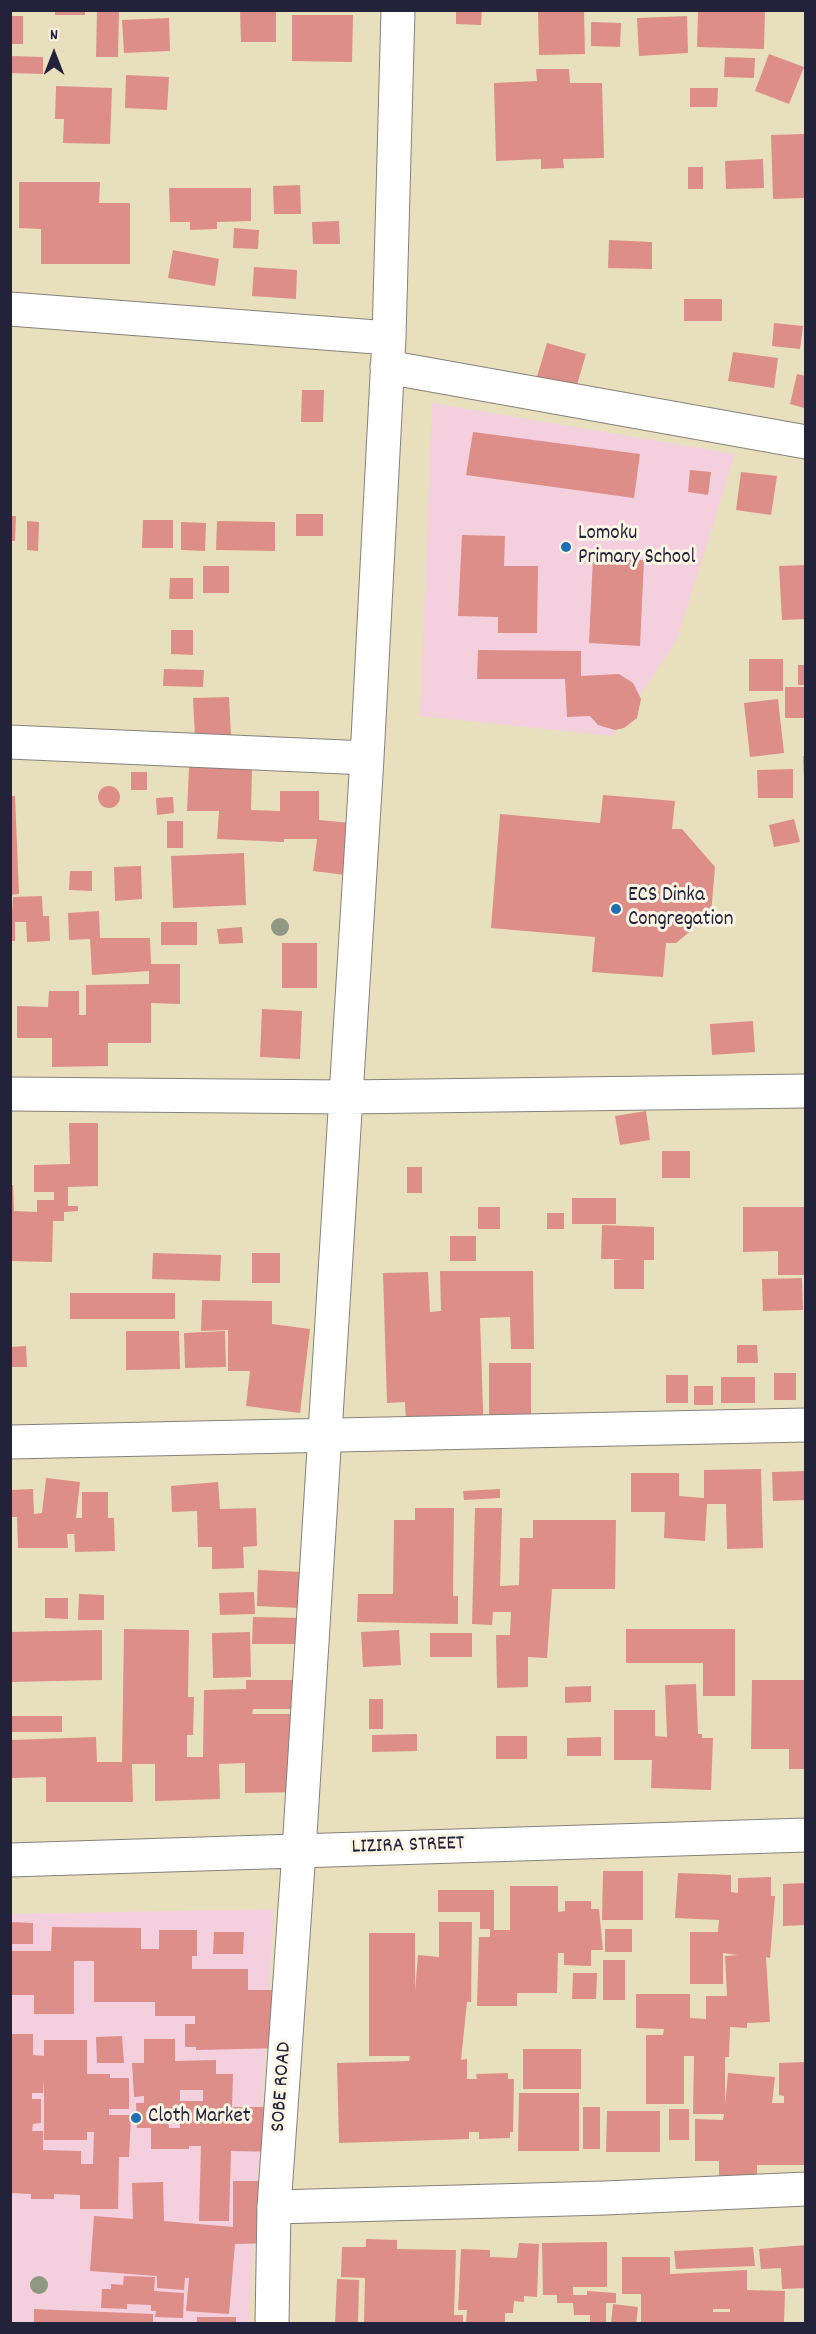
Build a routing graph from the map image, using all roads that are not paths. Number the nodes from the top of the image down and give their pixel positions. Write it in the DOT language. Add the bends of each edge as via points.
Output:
graph roads {
  1 [pos="398,10"];
  2 [pos="10,309"];
  3 [pos="388,352"];
  4 [pos="806,442"];
  5 [pos="10,742"];
  6 [pos="367,758"];
  7 [pos="806,1091"];
  8 [pos="10,1094"];
  9 [pos="345,1097"];
  10 [pos="806,1425"];
  11 [pos="324,1434"];
  12 [pos="10,1442"];
  13 [pos="806,1835"];
  14 [pos="299,1851"];
  15 [pos="10,1860"];
  16 [pos="806,2189"];
  17 [pos="274,2207"];
  18 [pos="272,2324"];
  1 -- 3 [label="street, SOBE ROAD"];
  2 -- 3 [label="street"];
  3 -- 4 [label="street"];
  3 -- 6 [label="street, SOBE ROAD"];
  5 -- 6 [label="street"];
  6 -- 9 [label="street, SOBE ROAD"];
  7 -- 9 [label="street"];
  8 -- 9 [label="street"];
  9 -- 11 [label="street, SOBE ROAD"];
  10 -- 11 [label="street"];
  11 -- 12 [label="street"];
  11 -- 14 [label="street, SOBE ROAD"];
  13 -- 14 [label="street, LIZIRA STREET"];
  14 -- 15 [label="street, LIZIRA STREET"];
  14 -- 17 [label="street, SOBE ROAD"];
  16 -- 17 [label="street"];
  17 -- 18 [label="street, SOBE ROAD"];
}
